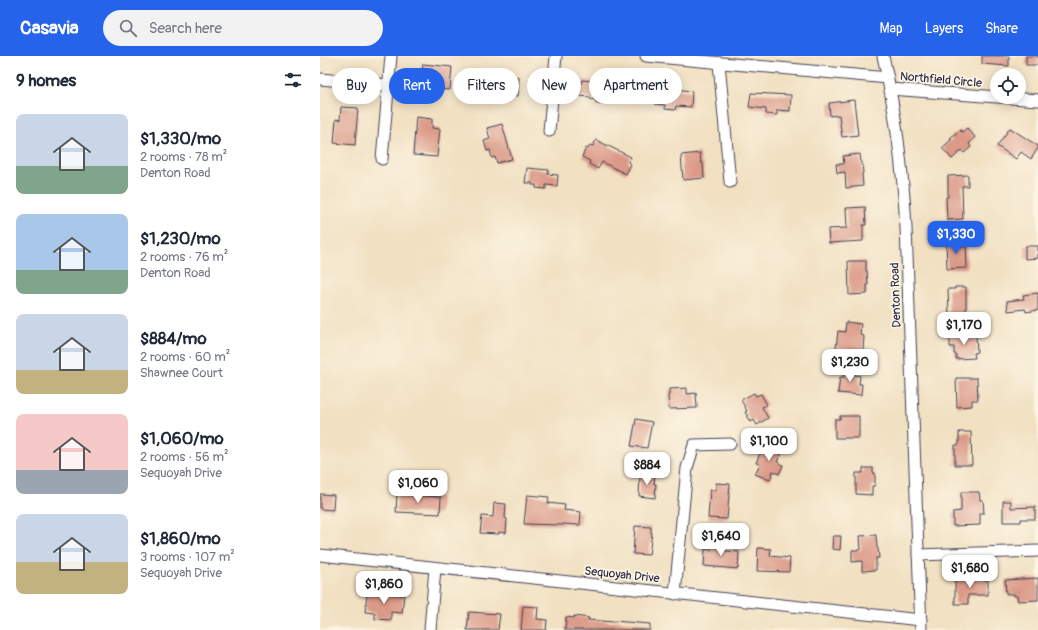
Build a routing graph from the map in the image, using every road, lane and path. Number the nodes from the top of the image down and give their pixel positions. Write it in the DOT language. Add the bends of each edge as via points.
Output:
graph roads {
  1 [pos="391,56"];
  2 [pos="556,56"];
  3 [pos="646,56"];
  4 [pos="883,56"];
  5 [pos="719,62"];
  6 [pos="320,79"];
  7 [pos="889,83"];
  8 [pos="388,85"];
  9 [pos="1038,100"];
  10 [pos="549,131"];
  11 [pos="382,159"];
  12 [pos="730,182"];
  13 [pos="730,444"];
  14 [pos="1038,551"];
  15 [pos="320,555"];
  16 [pos="918,555"];
  17 [pos="435,568"];
  18 [pos="675,594"];
  19 [pos="921,625"];
  20 [pos="430,630"];
  1 -- 8 [label="street"];
  2 -- 10 [label="street"];
  3 -- 5 [label="street, Northfield Circle"];
  4 -- 7 [label="street, Denton Road"];
  5 -- 7 [label="street, Northfield Circle"];
  5 -- 12 [label="street"];
  6 -- 8 [label="street"];
  7 -- 9 [label="street, Northfield Circle"];
  7 -- 16 [label="street, Denton Road" via="900,151 906,228"];
  8 -- 11 [label="street"];
  13 -- 18 [label="street" via="694,445 687,468"];
  14 -- 16 [label="street"];
  15 -- 17 [label="street, Sequoyah Drive"];
  16 -- 19 [label="street, Denton Road"];
  17 -- 18 [label="street, Sequoyah Drive"];
  17 -- 20 [label="street"];
  18 -- 19 [label="street, Sequoyah Drive"];
}
